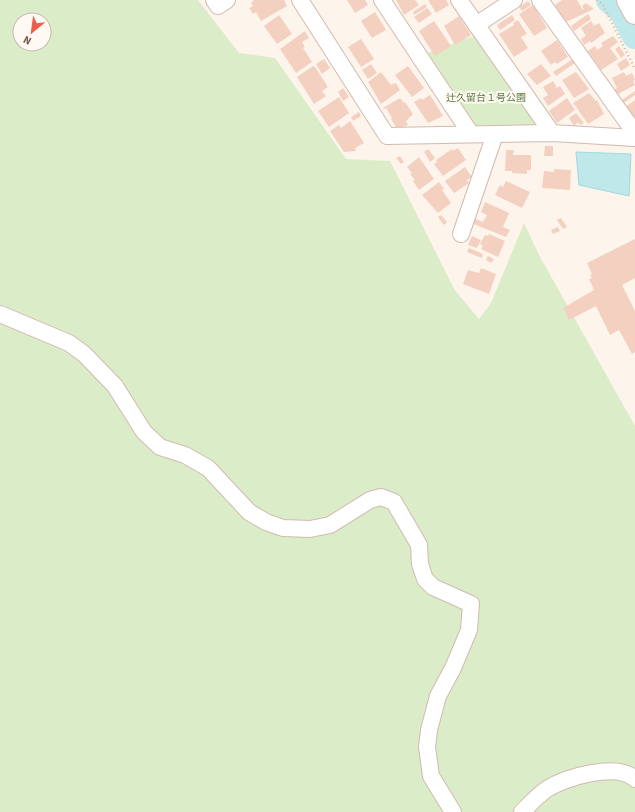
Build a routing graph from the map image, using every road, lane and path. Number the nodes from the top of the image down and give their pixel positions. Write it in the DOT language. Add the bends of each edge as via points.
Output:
graph roads {
  1 [pos="214,0"];
  2 [pos="227,0"];
  3 [pos="300,0"];
  4 [pos="382,0"];
  5 [pos="459,0"];
  6 [pos="514,0"];
  7 [pos="540,0"];
  8 [pos="597,0"];
  9 [pos="628,0"];
  10 [pos="635,13"];
  11 [pos="476,25"];
  12 [pos="635,69"];
  13 [pos="552,133"];
  14 [pos="635,133"];
  15 [pos="471,134"];
  16 [pos="495,134"];
  17 [pos="635,138"];
  18 [pos="461,234"];
  19 [pos="0,314"];
  20 [pos="635,780"];
  21 [pos="453,812"];
  22 [pos="522,812"];
  1 -- 2 [label="street" via="218,6"];
  3 -- 15 [label="street" via="387,136"];
  4 -- 15 [label="street"];
  5 -- 11 [label="street"];
  6 -- 11 [label="street"];
  7 -- 14 [label="street"];
  8 -- 12 [label="path" via="603,5"];
  9 -- 10 [label="street"];
  11 -- 13 [label="street"];
  13 -- 16 [label="street"];
  13 -- 17 [label="street"];
  15 -- 16 [label="street"];
  16 -- 18 [label="street"];
  19 -- 21 [label="street" via="69,343 84,354 115,386 144,432 160,447 186,455 208,468 249,512 266,522 283,528 310,529 330,525 370,500 381,497 394,502 419,545 420,564 425,579 433,587 471,604 469,630 438,696 427,747 431,776"];
  20 -- 22 [label="street" via="631,776 612,772 570,778 548,789"];
}
